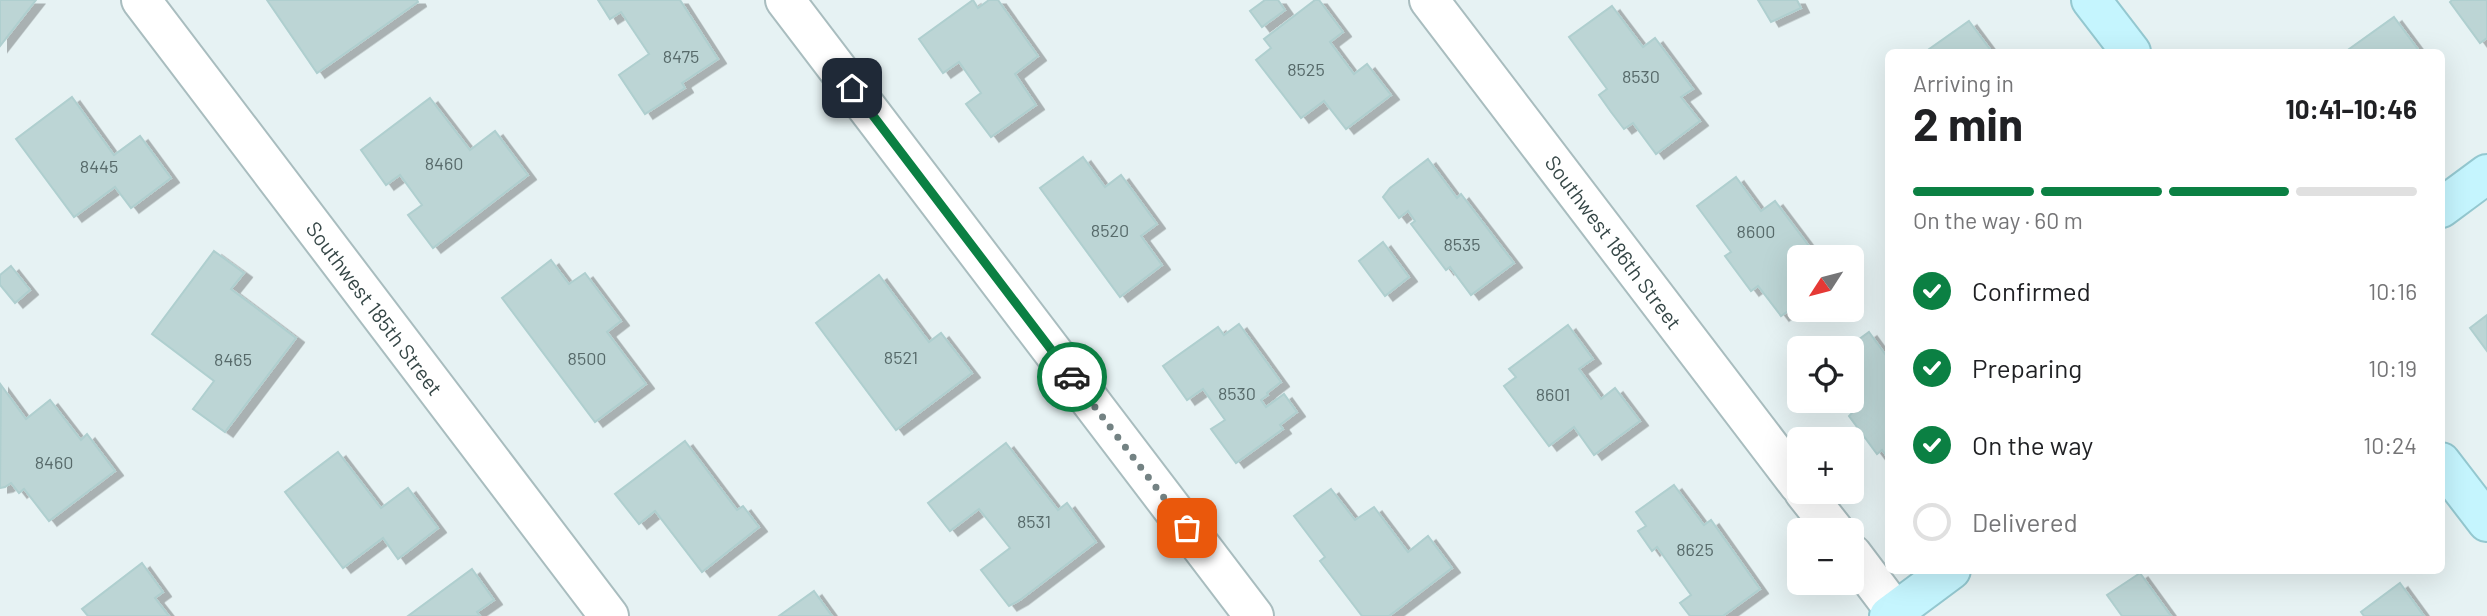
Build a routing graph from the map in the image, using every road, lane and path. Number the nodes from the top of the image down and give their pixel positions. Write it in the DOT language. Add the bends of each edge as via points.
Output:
graph roads {
  1 [pos="141,0"];
  2 [pos="785,0"];
  3 [pos="1429,0"];
  4 [pos="2091,0"];
  5 [pos="2129,49"];
  6 [pos="2487,174"];
  7 [pos="2445,205"];
  8 [pos="2445,467"];
  9 [pos="1787,469"];
  10 [pos="1813,504"];
  11 [pos="1825,518"];
  12 [pos="2487,522"];
  13 [pos="1864,572"];
  14 [pos="1946,574"];
  15 [pos="1892,614"];
  16 [pos="608,616"];
  17 [pos="1254,616"];
  1 -- 16 [label="street, Southwest 185th Street"];
  2 -- 17 [label="street"];
  3 -- 9 [label="street, Southwest 186th Street"];
  4 -- 5 [label="street"];
  6 -- 7 [label="street"];
  8 -- 12 [label="street"];
  10 -- 11 [label="street"];
  13 -- 15 [label="street"];
  14 -- 15 [label="street"];
}
